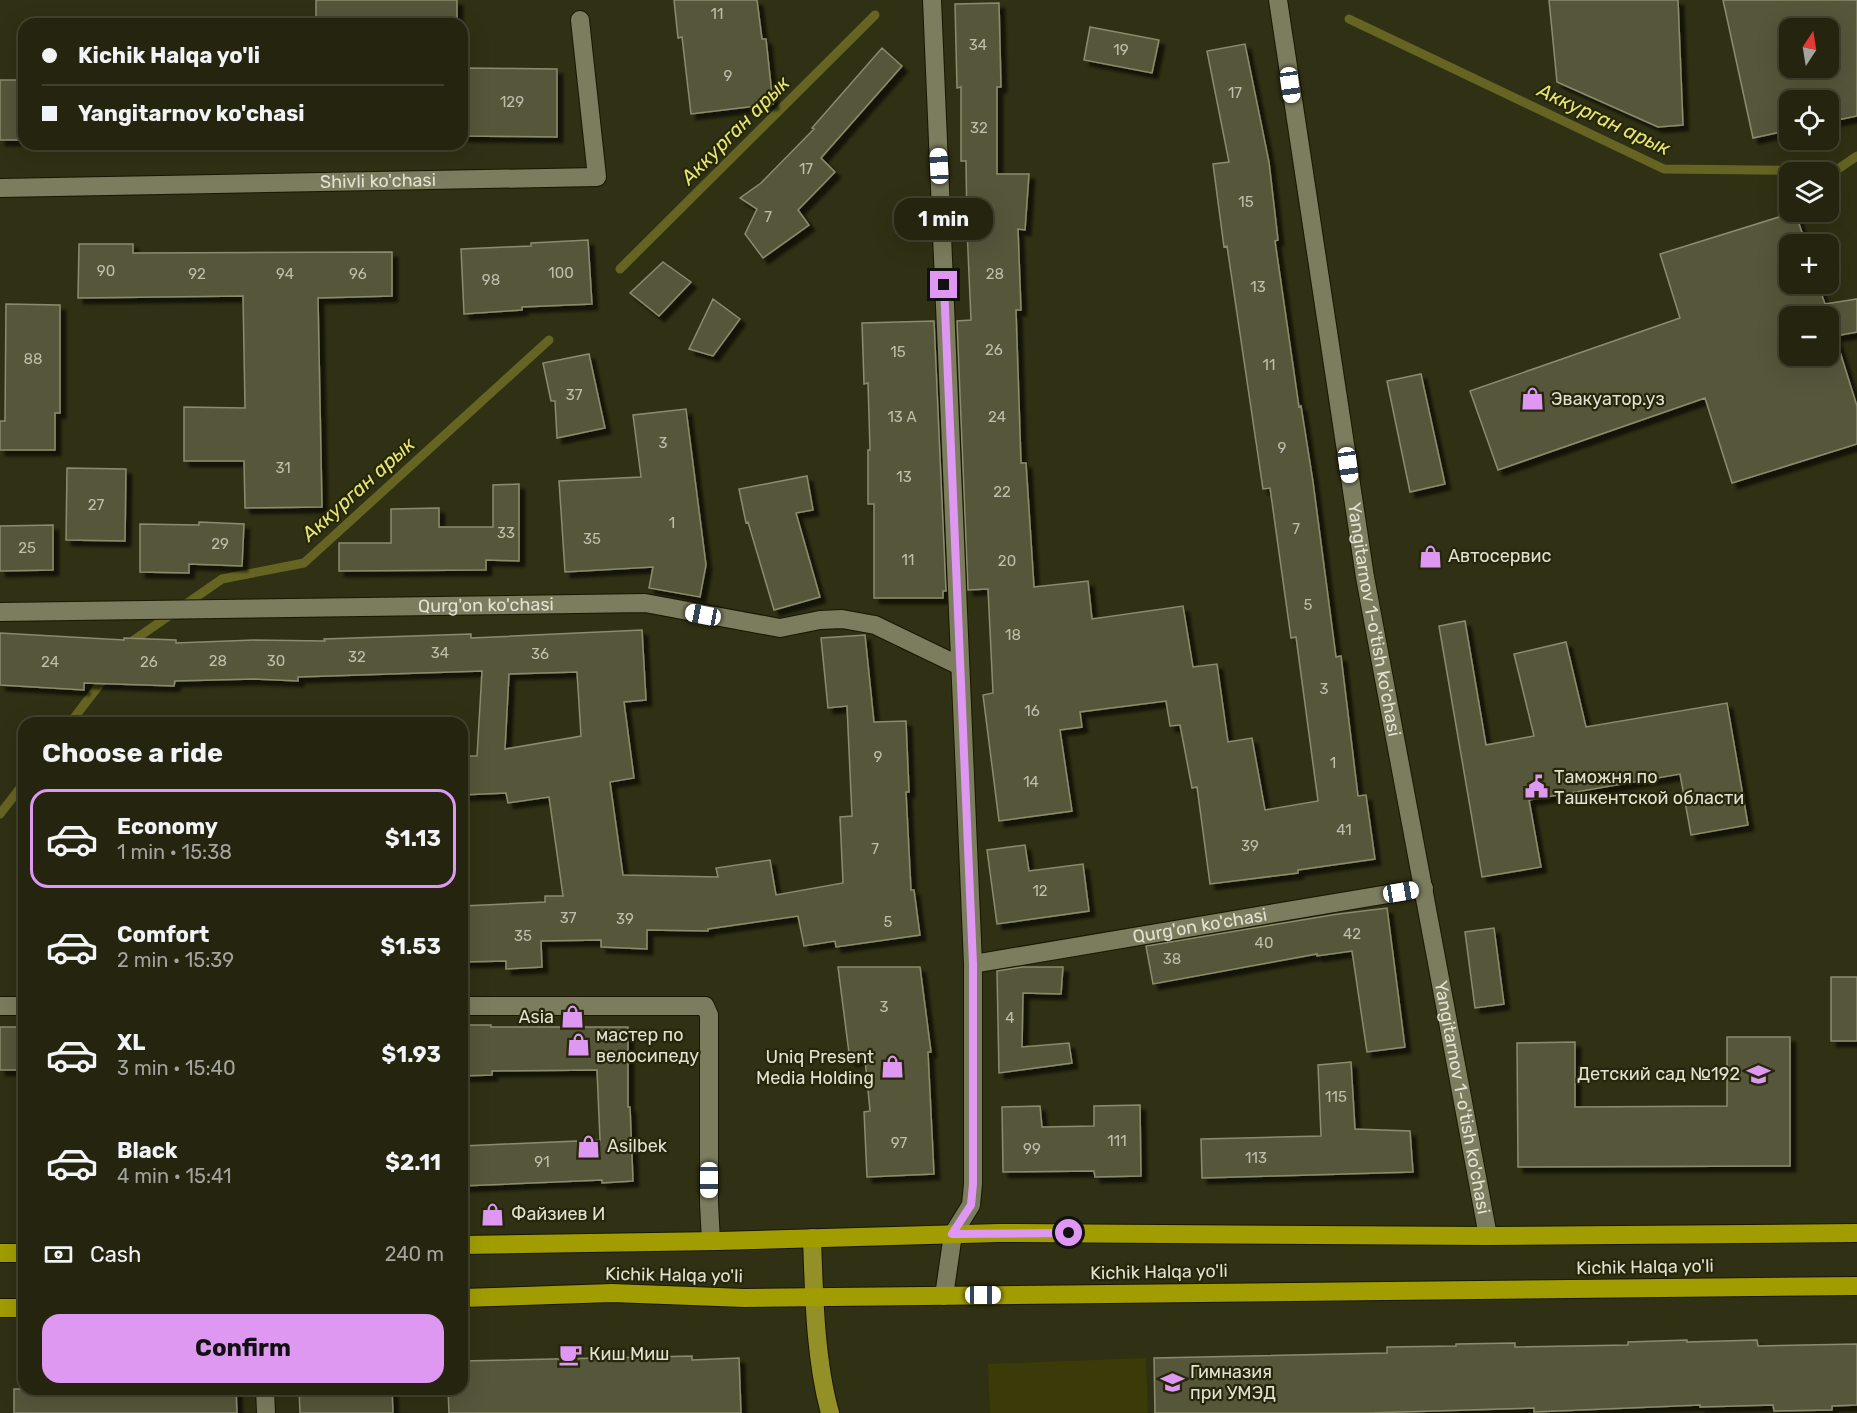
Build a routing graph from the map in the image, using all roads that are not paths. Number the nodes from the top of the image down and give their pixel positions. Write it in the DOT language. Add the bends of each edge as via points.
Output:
graph roads {
  1 [pos="932,0"];
  2 [pos="1278,0"];
  3 [pos="580,21"];
  4 [pos="0,188"];
  5 [pos="0,612"];
  6 [pos="960,666"];
  7 [pos="1424,888"];
  8 [pos="973,964"];
  9 [pos="0,1006"];
  10 [pos="18,1006"];
  11 [pos="468,1006"];
  12 [pos="1857,1233"];
  13 [pos="952,1234"];
  14 [pos="1488,1236"];
  15 [pos="812,1238"];
  16 [pos="711,1241"];
  17 [pos="468,1245"];
  18 [pos="0,1253"];
  19 [pos="18,1253"];
  20 [pos="1857,1286"];
  21 [pos="944,1296"];
  22 [pos="814,1297"];
  23 [pos="468,1298"];
  24 [pos="0,1308"];
  25 [pos="18,1308"];
  26 [pos="266,1395"];
  27 [pos="266,1413"];
  28 [pos="830,1413"];
  1 -- 6 [label="street"];
  2 -- 7 [label="street, Yangitarnov 1-o'tish ko'chasi" via="1365,577"];
  3 -- 4 [label="street, Shivli ko'chasi" via="597,177"];
  5 -- 6 [label="street, Qurg'on ko'chasi" via="645,603 780,628 820,620 864,623"];
  6 -- 8 [label="street"];
  7 -- 8 [label="street, Qurg'on ko'chasi"];
  7 -- 14 [label="street, Yangitarnov 1-o'tish ko'chasi"];
  8 -- 13 [label="street" via="973,1184 971,1205"];
  9 -- 10 [label="street"];
  11 -- 16 [label="street" via="705,1006 709,1015"];
  12 -- 14 [label="highway, Kichik Halqa yo'li"];
  13 -- 14 [label="highway, Kichik Halqa yo'li"];
  13 -- 15 [label="highway, Kichik Halqa yo'li"];
  13 -- 21 [label="street"];
  15 -- 16 [label="highway, Kichik Halqa yo'li"];
  15 -- 22 [label="main road"];
  16 -- 17 [label="highway, Kichik Halqa yo'li"];
  18 -- 19 [label="highway"];
  20 -- 21 [label="highway, Kichik Halqa yo'li"];
  21 -- 22 [label="highway, Kichik Halqa yo'li"];
  22 -- 23 [label="highway, Kichik Halqa yo'li" via="709,1298 612,1293"];
  22 -- 28 [label="main road" via="823,1389"];
  24 -- 25 [label="highway"];
  26 -- 27 [label="street"];
}
